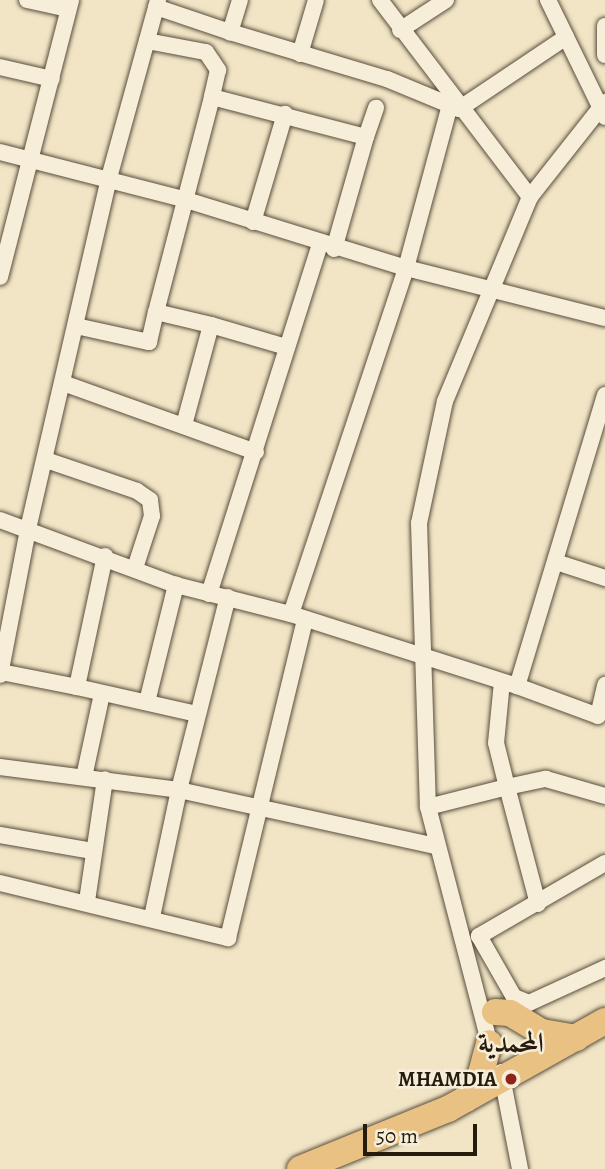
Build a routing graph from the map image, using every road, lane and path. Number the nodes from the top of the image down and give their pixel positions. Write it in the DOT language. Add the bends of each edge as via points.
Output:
graph roads {
  1 [pos="27,0"];
  2 [pos="240,0"];
  3 [pos="316,0"];
  4 [pos="380,0"];
  5 [pos="446,0"];
  6 [pos="548,0"];
  7 [pos="70,4"];
  8 [pos="157,4"];
  9 [pos="605,26"];
  10 [pos="400,30"];
  11 [pos="230,32"];
  12 [pos="566,37"];
  13 [pos="147,41"];
  14 [pos="300,54"];
  15 [pos="605,55"];
  16 [pos="0,67"];
  17 [pos="52,79"];
  18 [pos="212,97"];
  19 [pos="454,107"];
  20 [pos="376,108"];
  21 [pos="604,109"];
  22 [pos="285,114"];
  23 [pos="366,137"];
  24 [pos="0,152"];
  25 [pos="31,160"];
  26 [pos="109,178"];
  27 [pos="530,197"];
  28 [pos="183,199"];
  29 [pos="253,222"];
  30 [pos="327,247"];
  31 [pos="406,268"];
  32 [pos="0,276"];
  33 [pos="488,289"];
  34 [pos="156,312"];
  35 [pos="605,318"];
  36 [pos="211,325"];
  37 [pos="76,326"];
  38 [pos="286,347"];
  39 [pos="63,383"];
  40 [pos="605,394"];
  41 [pos="184,425"];
  42 [pos="589,450"];
  43 [pos="256,452"];
  44 [pos="605,455"];
  45 [pos="46,460"];
  46 [pos="0,520"];
  47 [pos="27,528"];
  48 [pos="105,556"];
  49 [pos="556,562"];
  50 [pos="135,568"];
  51 [pos="605,578"];
  52 [pos="176,585"];
  53 [pos="209,594"];
  54 [pos="228,597"];
  55 [pos="298,617"];
  56 [pos="424,656"];
  57 [pos="0,674"];
  58 [pos="510,684"];
  59 [pos="605,685"];
  60 [pos="77,688"];
  61 [pos="103,694"];
  62 [pos="146,702"];
  63 [pos="197,714"];
  64 [pos="601,717"];
  65 [pos="0,767"];
  66 [pos="84,777"];
  67 [pos="105,779"];
  68 [pos="507,787"];
  69 [pos="179,790"];
  70 [pos="605,796"];
  71 [pos="260,807"];
  72 [pos="428,807"];
  73 [pos="0,835"];
  74 [pos="435,846"];
  75 [pos="93,851"];
  76 [pos="605,863"];
  77 [pos="0,883"];
  78 [pos="88,901"];
  79 [pos="538,904"];
  80 [pos="152,917"];
  81 [pos="472,938"];
  82 [pos="605,968"];
  83 [pos="488,1008"];
  84 [pos="605,1021"];
  85 [pos="576,1038"];
  86 [pos="489,1043"];
  87 [pos="543,1056"];
  88 [pos="505,1080"];
  89 [pos="466,1099"];
  90 [pos="300,1169"];
  91 [pos="520,1169"];
  1 -- 7 [label="street"];
  2 -- 11 [label="street"];
  3 -- 14 [label="street"];
  4 -- 10 [label="street"];
  5 -- 10 [label="street"];
  6 -- 12 [label="street"];
  7 -- 17 [label="street"];
  8 -- 11 [label="street"];
  8 -- 13 [label="street"];
  9 -- 15 [label="street"];
  10 -- 19 [label="street"];
  11 -- 14 [label="street"];
  12 -- 19 [label="street"];
  12 -- 21 [label="street"];
  13 -- 18 [label="street" via="206,52 218,70"];
  13 -- 26 [label="street"];
  14 -- 19 [label="street" via="387,79"];
  16 -- 17 [label="street"];
  17 -- 25 [label="street"];
  18 -- 22 [label="street"];
  18 -- 28 [label="street"];
  19 -- 27 [label="street"];
  19 -- 31 [label="street"];
  20 -- 23 [label="street"];
  21 -- 27 [label="street"];
  22 -- 23 [label="street"];
  22 -- 29 [label="street"];
  23 -- 30 [label="street"];
  24 -- 25 [label="street"];
  25 -- 26 [label="street"];
  25 -- 32 [label="street"];
  26 -- 28 [label="street"];
  26 -- 37 [label="street"];
  27 -- 33 [label="street"];
  28 -- 29 [label="street"];
  28 -- 34 [label="street"];
  29 -- 30 [label="street"];
  30 -- 31 [label="street"];
  30 -- 38 [label="street"];
  31 -- 33 [label="street"];
  31 -- 55 [label="street"];
  33 -- 35 [label="street"];
  33 -- 56 [label="street" via="445,401 421,509 419,592"];
  34 -- 36 [label="street"];
  34 -- 37 [label="street" via="149,342"];
  36 -- 38 [label="street"];
  36 -- 41 [label="street"];
  37 -- 39 [label="street"];
  38 -- 43 [label="street"];
  39 -- 41 [label="street"];
  39 -- 45 [label="street"];
  40 -- 42 [label="street"];
  41 -- 43 [label="street"];
  42 -- 44 [label="street"];
  42 -- 49 [label="street"];
  43 -- 53 [label="street"];
  45 -- 47 [label="street"];
  45 -- 50 [label="street" via="137,491 150,500 152,516"];
  46 -- 47 [label="street"];
  47 -- 48 [label="street"];
  47 -- 57 [label="street"];
  48 -- 50 [label="street"];
  48 -- 60 [label="street"];
  49 -- 51 [label="street"];
  49 -- 58 [label="street"];
  50 -- 52 [label="street"];
  52 -- 53 [label="street"];
  52 -- 62 [label="street"];
  53 -- 54 [label="street"];
  54 -- 55 [label="street"];
  54 -- 63 [label="street"];
  55 -- 56 [label="street"];
  55 -- 71 [label="street"];
  56 -- 58 [label="street"];
  56 -- 72 [label="street"];
  57 -- 60 [label="street"];
  58 -- 64 [label="street"];
  58 -- 68 [label="street" via="496,743"];
  59 -- 64 [label="street"];
  60 -- 61 [label="street"];
  61 -- 62 [label="street"];
  61 -- 66 [label="street"];
  62 -- 63 [label="street"];
  63 -- 69 [label="street"];
  65 -- 66 [label="street"];
  66 -- 67 [label="street"];
  67 -- 69 [label="street"];
  67 -- 75 [label="street"];
  68 -- 70 [label="street" via="553,780"];
  68 -- 72 [label="street"];
  68 -- 79 [label="street"];
  69 -- 71 [label="street"];
  69 -- 80 [label="street"];
  71 -- 74 [label="street"];
  71 -- 80 [label="street" via="229,938"];
  72 -- 74 [label="street"];
  73 -- 75 [label="street"];
  74 -- 81 [label="street"];
  75 -- 78 [label="street"];
  76 -- 79 [label="street"];
  77 -- 78 [label="street"];
  78 -- 80 [label="street"];
  79 -- 81 [label="street"];
  81 -- 82 [label="street" via="514,998 529,1003"];
  81 -- 83 [label="street"];
  83 -- 85 [label="main road" via="510,1013 542,1032"];
  83 -- 86 [label="street"];
  83 -- 87 [label="street" via="522,1032"];
  84 -- 85 [label="main road"];
  85 -- 87 [label="main road"];
  86 -- 88 [label="street"];
  86 -- 89 [label="main road" via="480,1077"];
  87 -- 88 [label="main road"];
  88 -- 89 [label="main road"];
  88 -- 91 [label="street"];
  89 -- 90 [label="main road"];
}
